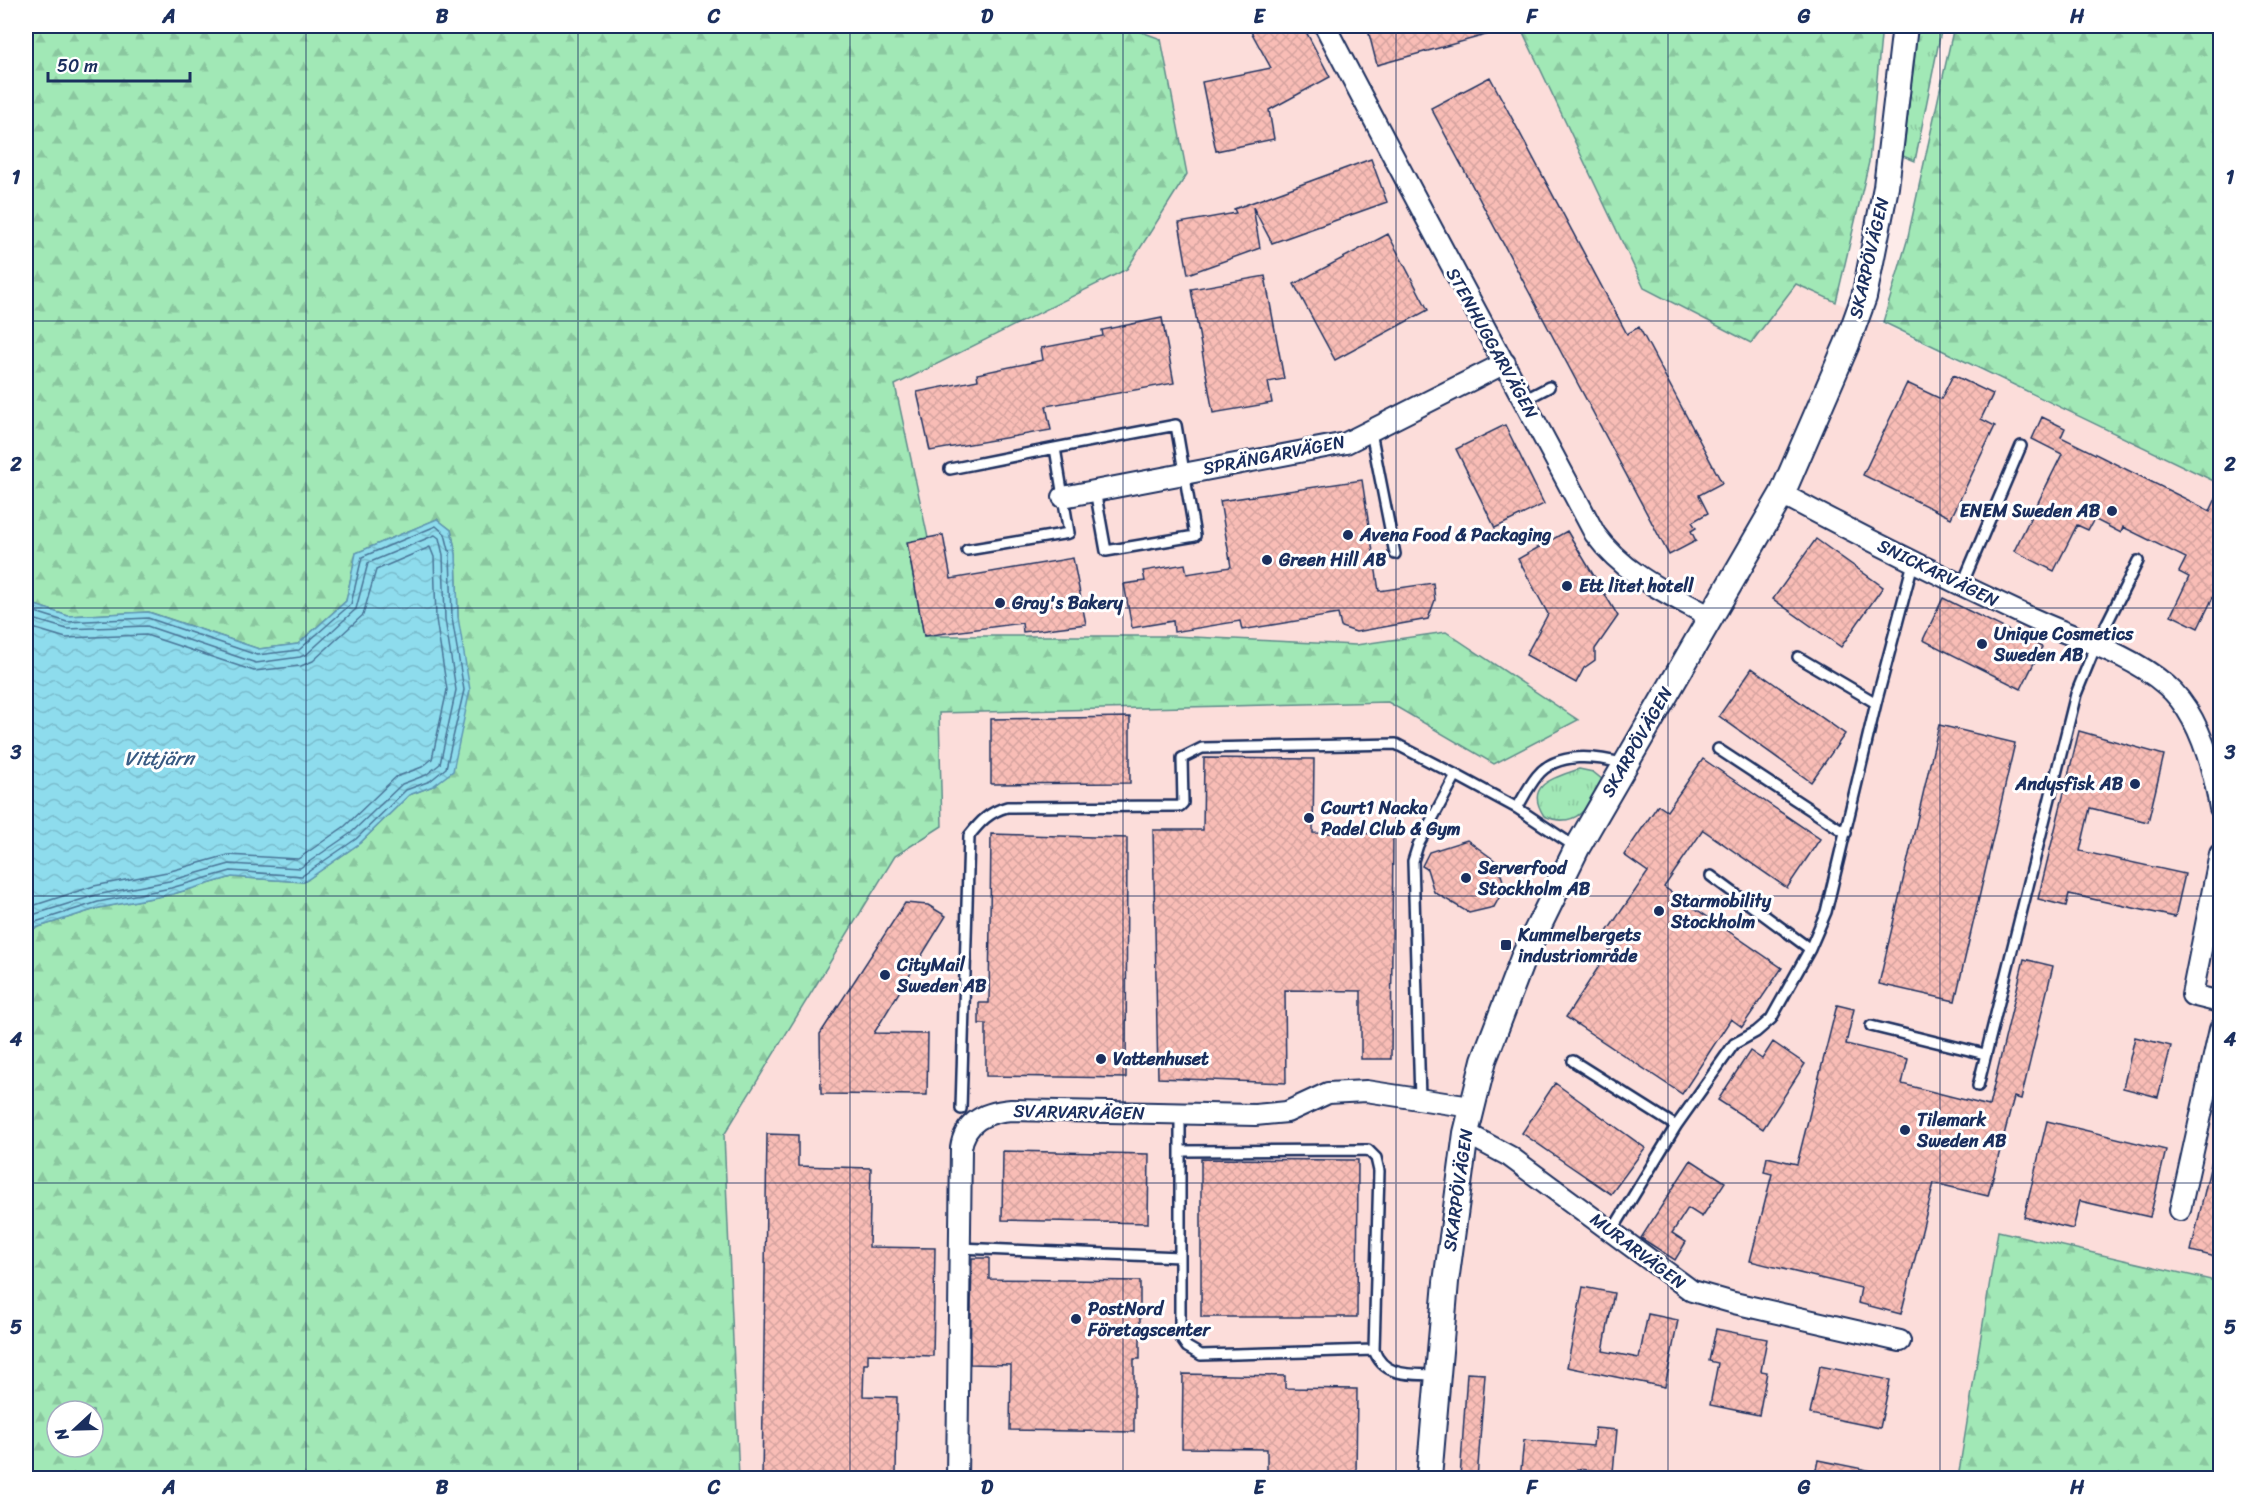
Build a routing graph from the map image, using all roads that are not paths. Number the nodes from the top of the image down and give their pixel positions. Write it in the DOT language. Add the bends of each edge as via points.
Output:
graph roads {
  1 [pos="1325,26"];
  2 [pos="1905,26"];
  3 [pos="1505,363"];
  4 [pos="1549,387"];
  5 [pos="1524,400"];
  6 [pos="1371,432"];
  7 [pos="2021,446"];
  8 [pos="1055,448"];
  9 [pos="950,469"];
  10 [pos="1184,473"];
  11 [pos="1095,490"];
  12 [pos="1782,494"];
  13 [pos="1063,496"];
  14 [pos="967,550"];
  15 [pos="1395,554"];
  16 [pos="2138,561"];
  17 [pos="1913,563"];
  18 [pos="1962,585"];
  19 [pos="1709,616"];
  20 [pos="2096,645"];
  21 [pos="1797,657"];
  22 [pos="1875,703"];
  23 [pos="1718,749"];
  24 [pos="1624,764"];
  25 [pos="1456,775"];
  26 [pos="1517,808"];
  27 [pos="2220,808"];
  28 [pos="1846,833"];
  29 [pos="1576,848"];
  30 [pos="2220,854"];
  31 [pos="1711,876"];
  32 [pos="1810,949"];
  33 [pos="2220,1002"];
  34 [pos="1871,1026"];
  35 [pos="2220,1029"];
  36 [pos="1985,1054"];
  37 [pos="1573,1062"];
  38 [pos="1978,1086"];
  39 [pos="1420,1099"];
  40 [pos="1471,1107"];
  41 [pos="961,1109"];
  42 [pos="1180,1113"];
  43 [pos="1676,1126"];
  44 [pos="1466,1132"];
  45 [pos="1180,1151"];
  46 [pos="2180,1210"];
  47 [pos="1612,1231"];
  48 [pos="959,1248"];
  49 [pos="1180,1257"];
  50 [pos="1900,1341"];
  51 [pos="1374,1350"];
  52 [pos="1437,1375"];
  53 [pos="957,1479"];
  54 [pos="1429,1479"];
  1 -- 3 [label="street, STENHUGGARVÄGEN" via="1442,253"];
  2 -- 12 [label="street, SKARPÖVÄGEN" via="1886,188 1864,297"];
  3 -- 5 [label="street, STENHUGGARVÄGEN"];
  3 -- 6 [label="street, SPRÄNGARVÄGEN"];
  4 -- 5 [label="lane"];
  5 -- 19 [label="street, STENHUGGARVÄGEN" via="1604,546 1632,573"];
  6 -- 10 [label="street, SPRÄNGARVÄGEN" via="1346,443"];
  6 -- 15 [label="lane"];
  7 -- 18 [label="lane"];
  8 -- 9 [label="lane"];
  8 -- 10 [label="lane" via="1176,425"];
  8 -- 13 [label="lane"];
  10 -- 11 [label="street, SPRÄNGARVÄGEN"];
  10 -- 11 [label="lane" via="1195,536 1106,551"];
  11 -- 13 [label="street, SPRÄNGARVÄGEN"];
  12 -- 17 [label="street, SNICKARVÄGEN"];
  12 -- 19 [label="street, SKARPÖVÄGEN"];
  13 -- 14 [label="lane" via="1069,533"];
  16 -- 20 [label="lane"];
  17 -- 18 [label="street, SNICKARVÄGEN"];
  17 -- 22 [label="lane"];
  18 -- 20 [label="street, SNICKARVÄGEN"];
  19 -- 24 [label="street, SKARPÖVÄGEN"];
  20 -- 27 [label="street, SNICKARVÄGEN" via="2120,655 2166,685 2184,705 2209,762"];
  20 -- 36 [label="lane" via="2076,694"];
  21 -- 22 [label="lane"];
  22 -- 28 [label="lane"];
  23 -- 28 [label="lane"];
  24 -- 26 [label="lane" via="1596,757 1554,762 1536,777"];
  24 -- 29 [label="street, SKARPÖVÄGEN"];
  25 -- 26 [label="lane"];
  25 -- 39 [label="lane" via="1413,861 1424,1012"];
  25 -- 41 [label="lane" via="1396,744 1202,748 1182,758 1180,806 1007,807 980,821 969,836"];
  26 -- 29 [label="lane"];
  28 -- 32 [label="lane" via="1826,912"];
  29 -- 40 [label="street, SKARPÖVÄGEN" via="1523,958 1484,1060"];
  30 -- 33 [label="street" via="2192,995"];
  31 -- 32 [label="lane"];
  32 -- 43 [label="lane" via="1771,1019 1734,1044"];
  34 -- 36 [label="lane"];
  35 -- 46 [label="street"];
  36 -- 38 [label="lane"];
  37 -- 43 [label="lane"];
  39 -- 40 [label="street, SVARVARVÄGEN"];
  39 -- 42 [label="street, SVARVARVÄGEN" via="1366,1091 1328,1093 1287,1112"];
  40 -- 44 [label="street, SKARPÖVÄGEN"];
  42 -- 45 [label="lane"];
  42 -- 48 [label="street, SVARVARVÄGEN" via="1011,1110 975,1121 963,1137 961,1148"];
  43 -- 47 [label="lane"];
  44 -- 47 [label="street, MURARVÄGEN" via="1509,1156"];
  44 -- 52 [label="street, SKARPÖVÄGEN"];
  45 -- 49 [label="lane"];
  45 -- 51 [label="lane" via="1368,1150 1376,1158 1379,1171"];
  47 -- 50 [label="street, MURARVÄGEN" via="1692,1291"];
  48 -- 49 [label="lane"];
  48 -- 53 [label="street, SVARVARVÄGEN"];
  49 -- 51 [label="lane" via="1180,1337 1187,1347 1201,1355"];
  51 -- 52 [label="lane" via="1382,1366 1392,1371"];
  52 -- 54 [label="street, SKARPÖVÄGEN"];
}
